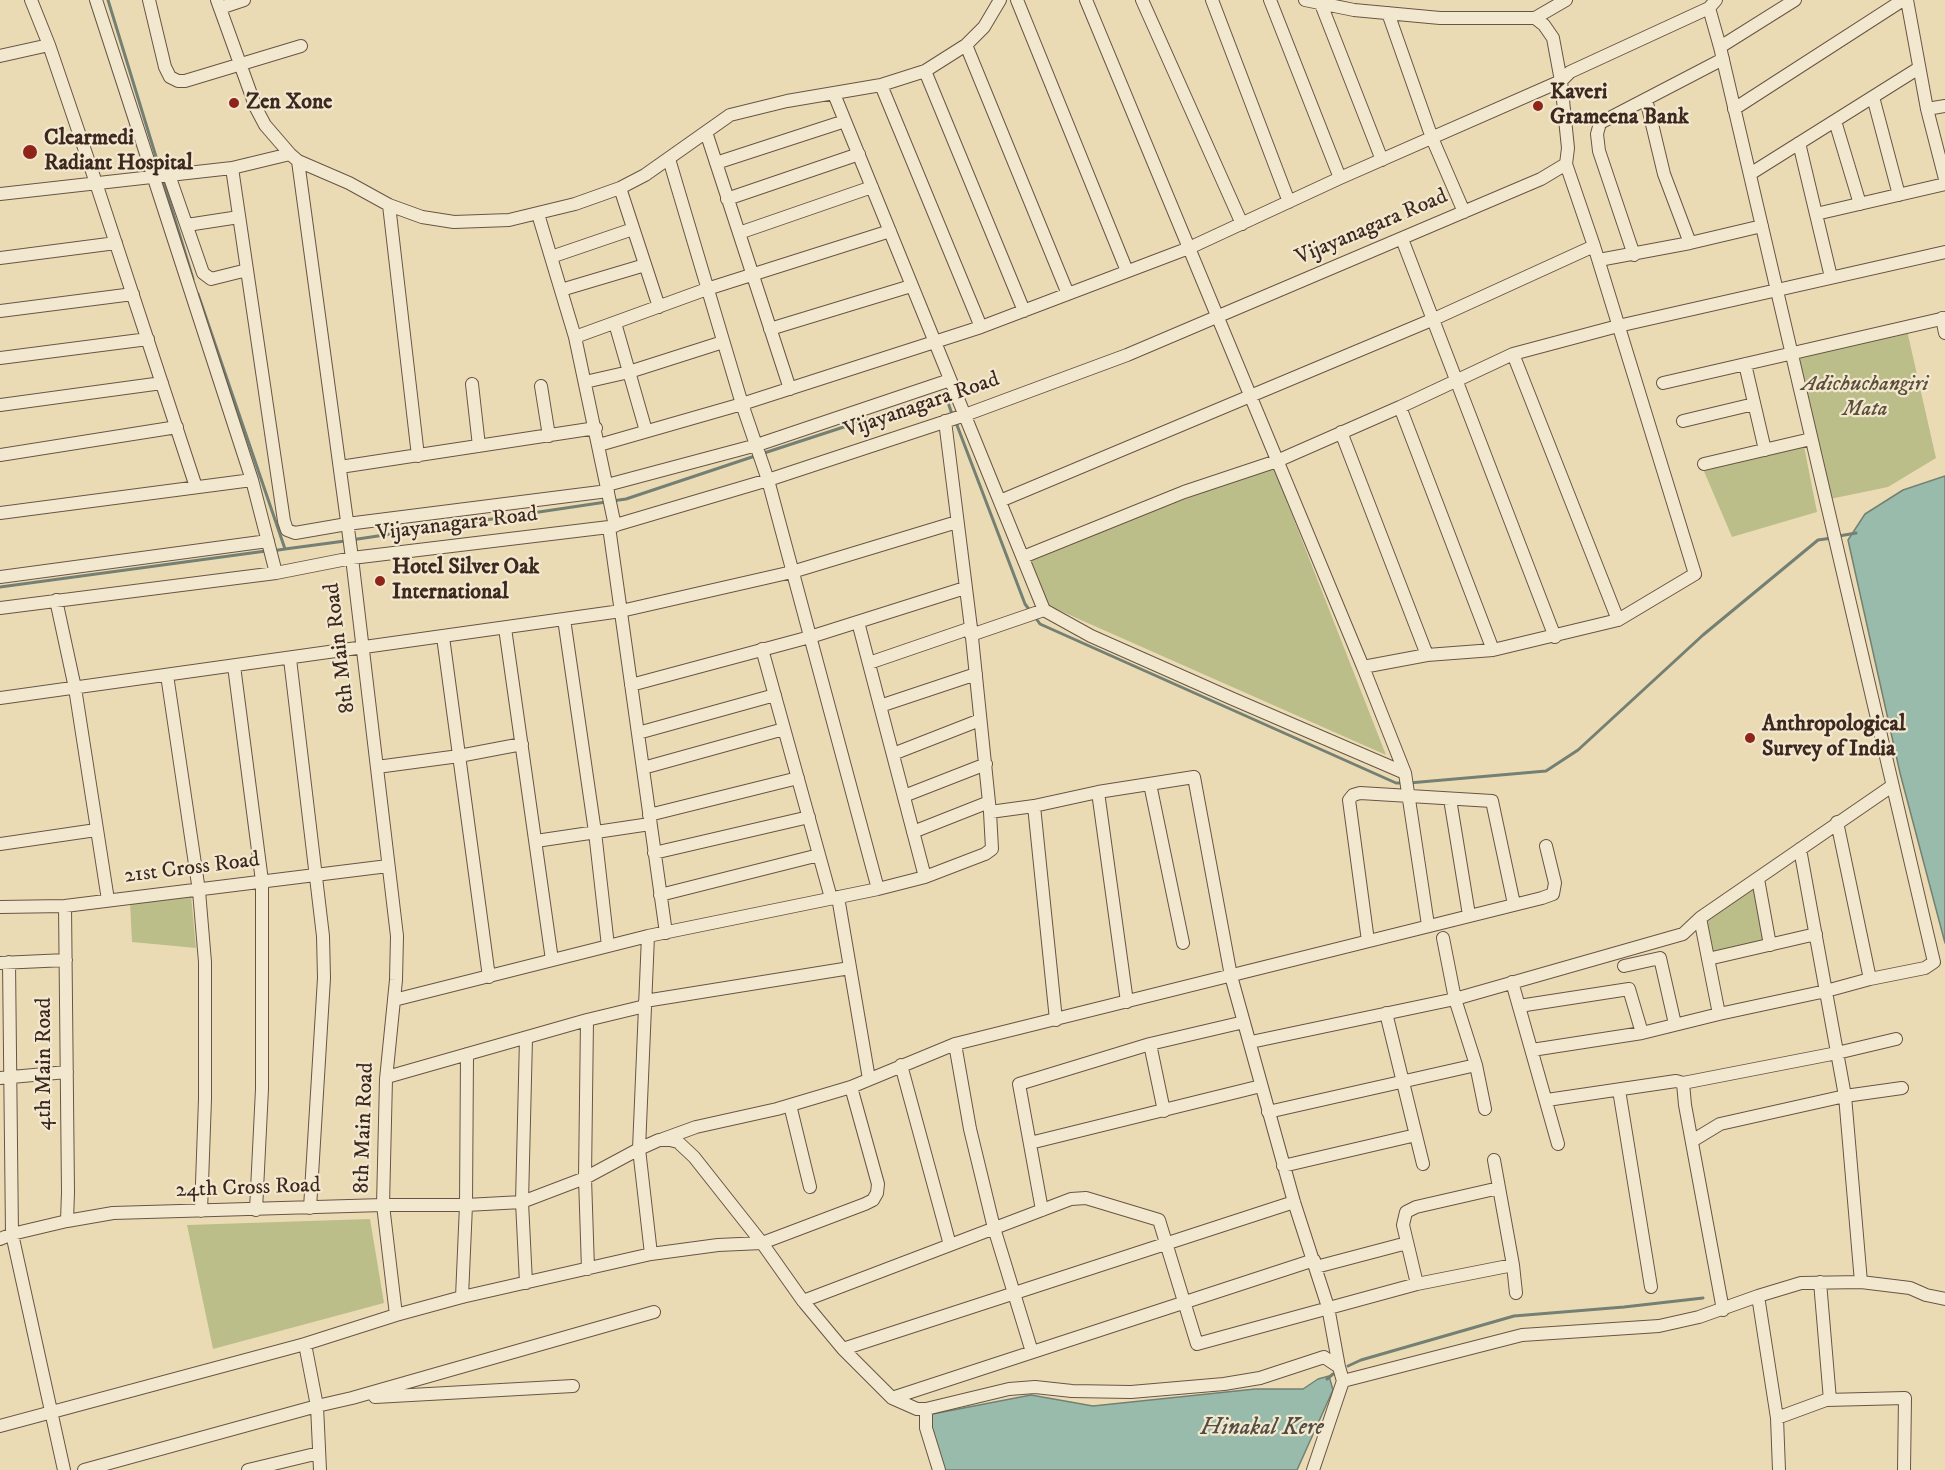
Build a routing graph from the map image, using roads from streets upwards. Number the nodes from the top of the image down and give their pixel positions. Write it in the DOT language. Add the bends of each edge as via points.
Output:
graph roads {
  1 [pos="31,0"];
  2 [pos="96,0"];
  3 [pos="149,0"];
  4 [pos="244,0"];
  5 [pos="1000,0"];
  6 [pos="1017,0"];
  7 [pos="1086,0"];
  8 [pos="1142,0"];
  9 [pos="1212,0"];
  10 [pos="1270,0"];
  11 [pos="1305,0"];
  12 [pos="1566,0"];
  13 [pos="1795,0"];
  14 [pos="1905,0"];
  15 [pos="218,4"];
  16 [pos="1321,4"];
  17 [pos="1712,4"];
  18 [pos="1388,13"];
  19 [pos="1535,18"];
  20 [pos="49,45"];
  21 [pos="966,45"];
  22 [pos="300,46"];
  23 [pos="1721,53"];
  24 [pos="0,56"];
  25 [pos="239,64"];
  26 [pos="1919,68"];
  27 [pos="925,71"];
  28 [pos="1561,81"];
  29 [pos="881,85"];
  30 [pos="834,94"];
  31 [pos="1873,97"];
  32 [pos="1646,99"];
  33 [pos="1945,106"];
  34 [pos="1734,109"];
  35 [pos="1927,109"];
  36 [pos="845,121"];
  37 [pos="1835,121"];
  38 [pos="706,132"];
  39 [pos="1432,138"];
  40 [pos="1799,143"];
  41 [pos="859,154"];
  42 [pos="294,158"];
  43 [pos="669,159"];
  44 [pos="1382,160"];
  45 [pos="716,163"];
  46 [pos="1566,164"];
  47 [pos="232,168"];
  48 [pos="1750,174"];
  49 [pos="169,175"];
  50 [pos="153,177"];
  51 [pos="1340,178"];
  52 [pos="1945,182"];
  53 [pos="96,183"];
  54 [pos="873,187"];
  55 [pos="620,188"];
  56 [pos="0,194"];
  57 [pos="1899,195"];
  58 [pos="728,199"];
  59 [pos="1288,202"];
  60 [pos="1860,204"];
  61 [pos="389,205"];
  62 [pos="1464,212"];
  63 [pos="538,214"];
  64 [pos="1816,214"];
  65 [pos="239,217"];
  66 [pos="1242,224"];
  67 [pos="186,225"];
  68 [pos="1761,226"];
  69 [pos="633,229"];
  70 [pos="890,231"];
  71 [pos="739,233"];
  72 [pos="1402,239"];
  73 [pos="116,243"];
  74 [pos="1690,243"];
  75 [pos="1594,246"];
  76 [pos="1189,248"];
  77 [pos="1945,252"];
  78 [pos="1634,255"];
  79 [pos="551,257"];
  80 [pos="0,258"];
  81 [pos="1599,260"];
  82 [pos="645,265"];
  83 [pos="248,270"];
  84 [pos="1127,271"];
  85 [pos="753,276"];
  86 [pos="1831,277"];
  87 [pos="911,286"];
  88 [pos="561,290"];
  89 [pos="708,290"];
  90 [pos="1777,290"];
  91 [pos="133,294"];
  92 [pos="1068,294"];
  93 [pos="659,307"];
  94 [pos="0,311"];
  95 [pos="1024,311"];
  96 [pos="1217,317"];
  97 [pos="1943,318"];
  98 [pos="1434,319"];
  99 [pos="615,323"];
  100 [pos="1618,326"];
  101 [pos="981,327"];
  102 [pos="770,329"];
  103 [pos="1945,333"];
  104 [pos="575,337"];
  105 [pos="148,339"];
  106 [pos="723,342"];
  107 [pos="936,342"];
  108 [pos="1791,353"];
  109 [pos="1513,354"];
  110 [pos="0,358"];
  111 [pos="1745,364"];
  112 [pos="629,372"];
  113 [pos="950,380"];
  114 [pos="1455,381"];
  115 [pos="585,382"];
  116 [pos="162,383"];
  117 [pos="1663,383"];
  118 [pos="472,384"];
  119 [pos="541,386"];
  120 [pos="790,388"];
  121 [pos="1252,397"];
  122 [pos="742,404"];
  123 [pos="1754,404"];
  124 [pos="0,405"];
  125 [pos="1400,407"];
  126 [pos="965,416"];
  127 [pos="945,421"];
  128 [pos="1683,421"];
  129 [pos="177,427"];
  130 [pos="596,428"];
  131 [pos="646,431"];
  132 [pos="1341,432"];
  133 [pos="549,436"];
  134 [pos="1811,439"];
  135 [pos="599,445"];
  136 [pos="757,445"];
  137 [pos="479,446"];
  138 [pos="1765,450"];
  139 [pos="0,455"];
  140 [pos="418,456"];
  141 [pos="1276,460"];
  142 [pos="1704,464"];
  143 [pos="340,467"];
  144 [pos="252,480"];
  145 [pos="768,480"];
  146 [pos="196,487"];
  147 [pos="608,488"];
  148 [pos="1000,501"];
  149 [pos="0,513"];
  150 [pos="957,522"];
  151 [pos="347,524"];
  152 [pos="612,527"];
  153 [pos="268,541"];
  154 [pos="1023,557"];
  155 [pos="352,558"];
  156 [pos="792,572"];
  157 [pos="276,573"];
  158 [pos="0,577"];
  159 [pos="966,588"];
  160 [pos="56,600"];
  161 [pos="0,608"];
  162 [pos="1044,610"];
  163 [pos="621,611"];
  164 [pos="564,620"];
  165 [pos="1618,620"];
  166 [pos="858,622"];
  167 [pos="505,628"];
  168 [pos="971,632"];
  169 [pos="443,637"];
  170 [pos="1555,637"];
  171 [pos="810,638"];
  172 [pos="363,649"];
  173 [pos="762,650"];
  174 [pos="1493,650"];
  175 [pos="1427,655"];
  176 [pos="290,658"];
  177 [pos="869,663"];
  178 [pos="234,666"];
  179 [pos="1363,667"];
  180 [pos="976,674"];
  181 [pos="167,675"];
  182 [pos="631,685"];
  183 [pos="75,688"];
  184 [pos="775,695"];
  185 [pos="0,698"];
  186 [pos="880,706"];
  187 [pos="980,720"];
  188 [pos="784,729"];
  189 [pos="638,733"];
  190 [pos="522,744"];
  191 [pos="893,754"];
  192 [pos="459,756"];
  193 [pos="986,764"];
  194 [pos="377,767"];
  195 [pos="643,768"];
  196 [pos="798,778"];
  197 [pos="1149,784"];
  198 [pos="1408,784"];
  199 [pos="1892,786"];
  200 [pos="1098,792"];
  201 [pos="904,796"];
  202 [pos="1450,799"];
  203 [pos="1034,806"];
  204 [pos="990,807"];
  205 [pos="808,817"];
  206 [pos="650,820"];
  207 [pos="1838,822"];
  208 [pos="96,830"];
  209 [pos="595,832"];
  210 [pos="913,832"];
  211 [pos="536,841"];
  212 [pos="0,844"];
  213 [pos="1546,846"];
  214 [pos="1800,849"];
  215 [pos="654,853"];
  216 [pos="819,855"];
  217 [pos="388,866"];
  218 [pos="316,874"];
  219 [pos="925,877"];
  220 [pos="1758,879"];
  221 [pos="262,881"];
  222 [pos="878,889"];
  223 [pos="198,891"];
  224 [pos="660,895"];
  225 [pos="835,897"];
  226 [pos="108,900"];
  227 [pos="1514,904"];
  228 [pos="65,906"];
  229 [pos="0,907"];
  230 [pos="1469,915"];
  231 [pos="1700,918"];
  232 [pos="1428,925"];
  233 [pos="666,933"];
  234 [pos="1816,934"];
  235 [pos="648,936"];
  236 [pos="1443,938"];
  237 [pos="1368,941"];
  238 [pos="1183,943"];
  239 [pos="1770,945"];
  240 [pos="608,946"];
  241 [pos="1708,959"];
  242 [pos="66,960"];
  243 [pos="552,960"];
  244 [pos="4,962"];
  245 [pos="1624,966"];
  246 [pos="850,968"];
  247 [pos="1231,976"];
  248 [pos="489,978"];
  249 [pos="1870,979"];
  250 [pos="1512,982"];
  251 [pos="1826,991"];
  252 [pos="1455,999"];
  253 [pos="394,1000"];
  254 [pos="1126,1002"];
  255 [pos="645,1003"];
  256 [pos="1519,1006"];
  257 [pos="1386,1013"];
  258 [pos="1719,1014"];
  259 [pos="587,1020"];
  260 [pos="1056,1020"];
  261 [pos="1244,1022"];
  262 [pos="1675,1024"];
  263 [pos="1642,1033"];
  264 [pos="526,1038"];
  265 [pos="1896,1039"];
  266 [pos="1251,1042"];
  267 [pos="955,1044"];
  268 [pos="1150,1044"];
  269 [pos="1532,1050"];
  270 [pos="1837,1053"];
  271 [pos="467,1054"];
  272 [pos="901,1065"];
  273 [pos="1476,1065"];
  274 [pos="67,1072"];
  275 [pos="5,1077"];
  276 [pos="387,1077"];
  277 [pos="869,1079"];
  278 [pos="1404,1082"];
  279 [pos="1683,1083"];
  280 [pos="1261,1086"];
  281 [pos="851,1087"];
  282 [pos="1902,1088"];
  283 [pos="1619,1090"];
  284 [pos="1845,1096"];
  285 [pos="1547,1100"];
  286 [pos="790,1105"];
  287 [pos="1485,1109"];
  288 [pos="1164,1111"];
  289 [pos="1268,1112"];
  290 [pos="1416,1135"];
  291 [pos="659,1140"];
  292 [pos="1692,1141"];
  293 [pos="1030,1143"];
  294 [pos="1558,1144"];
  295 [pos="639,1149"];
  296 [pos="1494,1160"];
  297 [pos="1423,1164"];
  298 [pos="1283,1166"];
  299 [pos="585,1178"];
  300 [pos="810,1187"];
  301 [pos="1499,1188"];
  302 [pos="522,1202"];
  303 [pos="1294,1202"];
  304 [pos="383,1204"];
  305 [pos="466,1205"];
  306 [pos="310,1208"];
  307 [pos="256,1210"];
  308 [pos="1042,1210"];
  309 [pos="201,1211"];
  310 [pos="67,1221"];
  311 [pos="994,1228"];
  312 [pos="12,1234"];
  313 [pos="0,1239"];
  314 [pos="762,1243"];
  315 [pos="1167,1243"];
  316 [pos="1407,1243"];
  317 [pos="950,1245"];
  318 [pos="651,1254"];
  319 [pos="1315,1263"];
  320 [pos="1513,1265"];
  321 [pos="588,1269"];
  322 [pos="1820,1282"];
  323 [pos="1861,1282"];
  324 [pos="526,1283"];
  325 [pos="1417,1284"];
  326 [pos="1651,1287"];
  327 [pos="1015,1293"];
  328 [pos="1516,1293"];
  329 [pos="1758,1296"];
  330 [pos="462,1297"];
  331 [pos="1945,1299"];
  332 [pos="803,1301"];
  333 [pos="1185,1302"];
  334 [pos="1328,1307"];
  335 [pos="1723,1310"];
  336 [pos="654,1312"];
  337 [pos="396,1315"];
  338 [pos="305,1344"];
  339 [pos="843,1349"];
  340 [pos="1032,1352"];
  341 [pos="1339,1367"];
  342 [pos="1343,1380"];
  343 [pos="573,1386"];
  344 [pos="352,1398"];
  345 [pos="892,1398"];
  346 [pos="1830,1400"];
  347 [pos="317,1406"];
  348 [pos="926,1410"];
  349 [pos="53,1414"];
  350 [pos="1777,1418"];
  351 [pos="0,1426"];
  352 [pos="319,1453"];
  353 [pos="64,1470"];
  354 [pos="84,1470"];
  355 [pos="248,1470"];
  356 [pos="320,1470"];
  357 [pos="939,1470"];
  358 [pos="1313,1470"];
  359 [pos="1779,1470"];
  360 [pos="1904,1470"];
  1 -- 20 [label="street"];
  2 -- 50 [label="street"];
  3 -- 25 [label="street" via="170,77 185,81"];
  4 -- 15 [label="street"];
  5 -- 21 [label="street" via="984,27"];
  6 -- 84 [label="street"];
  7 -- 76 [label="street"];
  8 -- 66 [label="street"];
  9 -- 59 [label="street"];
  10 -- 51 [label="street"];
  11 -- 16 [label="street"];
  12 -- 19 [label="street"];
  13 -- 23 [label="street"];
  14 -- 26 [label="street"];
  14 -- 34 [label="street"];
  15 -- 25 [label="street"];
  16 -- 18 [label="street"];
  16 -- 44 [label="street"];
  17 -- 23 [label="street"];
  17 -- 28 [label="street" via="1582,65"];
  18 -- 19 [label="street" via="1440,18"];
  18 -- 39 [label="street"];
  19 -- 28 [label="street" via="1553,38"];
  20 -- 24 [label="street"];
  20 -- 53 [label="street"];
  21 -- 27 [label="street"];
  21 -- 92 [label="street"];
  22 -- 25 [label="street"];
  23 -- 32 [label="street"];
  23 -- 34 [label="street"];
  25 -- 42 [label="street" via="255,108"];
  26 -- 31 [label="street"];
  26 -- 35 [label="street"];
  27 -- 29 [label="street"];
  27 -- 95 [label="street"];
  28 -- 39 [label="street"];
  28 -- 46 [label="street"];
  29 -- 30 [label="street"];
  29 -- 101 [label="street"];
  30 -- 36 [label="street"];
  30 -- 38 [label="street" via="730,115"];
  31 -- 37 [label="street"];
  31 -- 57 [label="street"];
  32 -- 74 [label="street" via="1664,174"];
  32 -- 78 [label="street" via="1600,123 1597,134"];
  33 -- 35 [label="street"];
  34 -- 48 [label="street"];
  35 -- 52 [label="street"];
  36 -- 41 [label="street"];
  36 -- 45 [label="street"];
  37 -- 40 [label="street"];
  37 -- 60 [label="street"];
  38 -- 43 [label="street"];
  38 -- 45 [label="street"];
  39 -- 44 [label="street"];
  39 -- 62 [label="street"];
  40 -- 48 [label="street"];
  40 -- 64 [label="street"];
  41 -- 54 [label="street"];
  41 -- 58 [label="street"];
  42 -- 47 [label="street"];
  42 -- 61 [label="street"];
  42 -- 143 [label="street, 8th Main Road"];
  43 -- 55 [label="street"];
  43 -- 89 [label="street"];
  44 -- 51 [label="street"];
  45 -- 58 [label="street"];
  46 -- 62 [label="street, Vijayanagara Road"];
  46 -- 75 [label="street"];
  47 -- 49 [label="street"];
  47 -- 65 [label="street"];
  48 -- 68 [label="street"];
  49 -- 50 [label="street"];
  49 -- 67 [label="street"];
  50 -- 53 [label="street"];
  50 -- 144 [label="street"];
  51 -- 59 [label="street"];
  52 -- 57 [label="street"];
  53 -- 56 [label="street"];
  53 -- 73 [label="street"];
  54 -- 70 [label="street"];
  54 -- 71 [label="street"];
  55 -- 63 [label="street"];
  55 -- 69 [label="street"];
  57 -- 60 [label="street"];
  58 -- 71 [label="street"];
  59 -- 66 [label="street"];
  60 -- 64 [label="street"];
  61 -- 63 [label="street" via="422,217 454,222 510,220"];
  61 -- 140 [label="street"];
  62 -- 72 [label="street, Vijayanagara Road"];
  63 -- 79 [label="street"];
  64 -- 86 [label="street"];
  65 -- 67 [label="street"];
  65 -- 83 [label="street"];
  66 -- 76 [label="street"];
  67 -- 83 [label="street" via="207,277"];
  68 -- 74 [label="street"];
  68 -- 90 [label="street"];
  69 -- 79 [label="street"];
  69 -- 82 [label="street"];
  70 -- 85 [label="street"];
  70 -- 87 [label="street"];
  71 -- 85 [label="street"];
  72 -- 96 [label="street, Vijayanagara Road"];
  72 -- 98 [label="street"];
  73 -- 80 [label="street"];
  73 -- 91 [label="street"];
  74 -- 78 [label="street"];
  75 -- 81 [label="street"];
  75 -- 98 [label="street"];
  76 -- 84 [label="street"];
  76 -- 96 [label="street"];
  77 -- 86 [label="street"];
  78 -- 81 [label="street"];
  79 -- 88 [label="street"];
  81 -- 100 [label="street"];
  82 -- 88 [label="street"];
  82 -- 93 [label="street"];
  83 -- 151 [label="street" via="286,530 294,533"];
  84 -- 92 [label="street"];
  85 -- 89 [label="street"];
  85 -- 102 [label="street"];
  86 -- 90 [label="street"];
  87 -- 102 [label="street"];
  87 -- 107 [label="street"];
  88 -- 104 [label="street"];
  89 -- 93 [label="street"];
  89 -- 106 [label="street"];
  90 -- 100 [label="street"];
  90 -- 108 [label="street"];
  91 -- 94 [label="street"];
  91 -- 105 [label="street"];
  92 -- 95 [label="street"];
  93 -- 99 [label="street"];
  95 -- 101 [label="street"];
  96 -- 121 [label="street"];
  96 -- 126 [label="street, Vijayanagara Road"];
  97 -- 103 [label="street"];
  97 -- 108 [label="street"];
  98 -- 114 [label="street"];
  98 -- 121 [label="street"];
  99 -- 104 [label="street"];
  99 -- 112 [label="street"];
  100 -- 109 [label="street"];
  100 -- 165 [label="street" via="1695,574"];
  101 -- 107 [label="street"];
  102 -- 120 [label="street"];
  104 -- 115 [label="street"];
  105 -- 110 [label="street"];
  105 -- 116 [label="street"];
  106 -- 112 [label="street"];
  106 -- 122 [label="street"];
  107 -- 113 [label="street"];
  107 -- 120 [label="street"];
  108 -- 111 [label="street"];
  108 -- 134 [label="street"];
  109 -- 114 [label="street"];
  109 -- 165 [label="street"];
  111 -- 117 [label="street"];
  111 -- 123 [label="street"];
  112 -- 115 [label="street"];
  112 -- 131 [label="street"];
  113 -- 126 [label="street"];
  113 -- 136 [label="street"];
  114 -- 125 [label="street"];
  114 -- 170 [label="street"];
  115 -- 130 [label="street"];
  116 -- 124 [label="street"];
  116 -- 129 [label="street"];
  118 -- 137 [label="street"];
  119 -- 133 [label="street"];
  120 -- 122 [label="street"];
  121 -- 141 [label="street"];
  121 -- 148 [label="street"];
  122 -- 131 [label="street"];
  122 -- 136 [label="street"];
  123 -- 128 [label="street"];
  123 -- 138 [label="street"];
  125 -- 132 [label="street"];
  125 -- 174 [label="street"];
  126 -- 127 [label="street, Vijayanagara Road"];
  126 -- 148 [label="street"];
  127 -- 145 [label="street, Vijayanagara Road"];
  127 -- 150 [label="street"];
  129 -- 139 [label="street"];
  129 -- 146 [label="street"];
  130 -- 133 [label="street"];
  130 -- 135 [label="street"];
  131 -- 135 [label="street"];
  132 -- 141 [label="street"];
  132 -- 175 [label="street"];
  133 -- 137 [label="street"];
  134 -- 138 [label="street"];
  134 -- 199 [label="street"];
  135 -- 147 [label="street"];
  136 -- 145 [label="street"];
  136 -- 147 [label="street"];
  137 -- 140 [label="street"];
  138 -- 142 [label="street"];
  140 -- 143 [label="street"];
  141 -- 154 [label="street" via="1184,492"];
  141 -- 179 [label="street"];
  143 -- 151 [label="street, 8th Main Road"];
  144 -- 146 [label="street"];
  144 -- 153 [label="street"];
  145 -- 152 [label="street, Vijayanagara Road"];
  145 -- 156 [label="street"];
  146 -- 149 [label="street"];
  147 -- 151 [label="street"];
  147 -- 152 [label="street"];
  148 -- 154 [label="street"];
  150 -- 156 [label="street"];
  150 -- 159 [label="street"];
  151 -- 155 [label="street, 8th Main Road"];
  152 -- 155 [label="street, Vijayanagara Road"];
  152 -- 163 [label="street"];
  153 -- 157 [label="street"];
  153 -- 158 [label="street"];
  154 -- 162 [label="street"];
  155 -- 157 [label="street, Vijayanagara Road"];
  155 -- 172 [label="street, 8th Main Road"];
  156 -- 163 [label="street"];
  156 -- 171 [label="street"];
  157 -- 160 [label="street, Vijayanagara Road"];
  159 -- 166 [label="street"];
  159 -- 168 [label="street"];
  160 -- 161 [label="street, Vijayanagara Road"];
  160 -- 183 [label="street"];
  162 -- 168 [label="street"];
  162 -- 198 [label="street" via="1090,636 1233,699"];
  163 -- 164 [label="street"];
  163 -- 182 [label="street"];
  164 -- 167 [label="street"];
  164 -- 209 [label="street"];
  165 -- 170 [label="street"];
  166 -- 171 [label="street"];
  166 -- 177 [label="street"];
  167 -- 169 [label="street"];
  167 -- 190 [label="street"];
  168 -- 177 [label="street"];
  168 -- 180 [label="street"];
  169 -- 172 [label="street"];
  169 -- 192 [label="street"];
  170 -- 174 [label="street"];
  171 -- 173 [label="street"];
  171 -- 222 [label="street"];
  172 -- 176 [label="street"];
  172 -- 194 [label="street, 8th Main Road"];
  173 -- 182 [label="street"];
  173 -- 184 [label="street"];
  174 -- 175 [label="street"];
  175 -- 179 [label="street"];
  176 -- 178 [label="street"];
  176 -- 218 [label="street"];
  177 -- 186 [label="street"];
  178 -- 181 [label="street"];
  178 -- 221 [label="street"];
  179 -- 198 [label="street"];
  180 -- 186 [label="street"];
  180 -- 187 [label="street"];
  181 -- 183 [label="street"];
  181 -- 223 [label="street"];
  182 -- 189 [label="street"];
  183 -- 185 [label="street"];
  183 -- 208 [label="street"];
  184 -- 188 [label="street"];
  184 -- 189 [label="street"];
  186 -- 191 [label="street"];
  187 -- 191 [label="street"];
  187 -- 193 [label="street"];
  188 -- 195 [label="street"];
  188 -- 196 [label="street"];
  189 -- 195 [label="street"];
  190 -- 192 [label="street"];
  190 -- 211 [label="street"];
  191 -- 201 [label="street"];
  192 -- 194 [label="street"];
  192 -- 248 [label="street"];
  193 -- 201 [label="street"];
  193 -- 204 [label="street"];
  194 -- 217 [label="street, 8th Main Road"];
  195 -- 206 [label="street"];
  196 -- 205 [label="street"];
  196 -- 206 [label="street"];
  197 -- 200 [label="street"];
  197 -- 238 [label="street"];
  197 -- 247 [label="street" via="1194,777"];
  198 -- 202 [label="street"];
  198 -- 232 [label="street"];
  198 -- 237 [label="street" via="1360,793 1349,800"];
  199 -- 207 [label="street"];
  199 -- 249 [label="street" via="1934,962 1925,968"];
  200 -- 203 [label="street"];
  200 -- 254 [label="street"];
  201 -- 210 [label="street"];
  202 -- 227 [label="street" via="1492,801"];
  202 -- 230 [label="street"];
  203 -- 204 [label="street"];
  203 -- 260 [label="street"];
  204 -- 210 [label="street"];
  204 -- 219 [label="street" via="992,849"];
  205 -- 215 [label="street"];
  205 -- 216 [label="street"];
  206 -- 209 [label="street"];
  206 -- 215 [label="street"];
  207 -- 214 [label="street"];
  207 -- 249 [label="street"];
  208 -- 212 [label="street"];
  208 -- 226 [label="street"];
  209 -- 211 [label="street"];
  209 -- 240 [label="street"];
  210 -- 219 [label="street"];
  211 -- 243 [label="street"];
  213 -- 227 [label="street, 24th Cross Road" via="1555,883 1553,894"];
  214 -- 220 [label="street"];
  214 -- 234 [label="street"];
  215 -- 224 [label="street"];
  216 -- 224 [label="street"];
  216 -- 225 [label="street"];
  217 -- 218 [label="street, 21st Cross Road"];
  217 -- 253 [label="street, 8th Main Road" via="397,936"];
  218 -- 221 [label="street, 21st Cross Road"];
  218 -- 306 [label="street" via="324,978"];
  219 -- 222 [label="street"];
  220 -- 231 [label="street"];
  220 -- 239 [label="street"];
  221 -- 223 [label="street, 21st Cross Road"];
  221 -- 307 [label="street" via="262,1089"];
  222 -- 225 [label="street"];
  223 -- 226 [label="street, 21st Cross Road"];
  223 -- 309 [label="street" via="206,1022"];
  224 -- 233 [label="street"];
  225 -- 233 [label="street"];
  225 -- 246 [label="street"];
  226 -- 228 [label="street, 21st Cross Road"];
  227 -- 230 [label="street, 24th Cross Road"];
  228 -- 229 [label="street, 21st Cross Road"];
  228 -- 242 [label="street, 4th Main Road"];
  230 -- 232 [label="street, 24th Cross Road"];
  231 -- 241 [label="street"];
  231 -- 250 [label="street" via="1683,934"];
  232 -- 237 [label="street, 24th Cross Road"];
  233 -- 235 [label="street"];
  234 -- 239 [label="street"];
  234 -- 251 [label="street"];
  235 -- 240 [label="street"];
  235 -- 255 [label="street"];
  236 -- 252 [label="street"];
  237 -- 247 [label="street, 24th Cross Road"];
  239 -- 241 [label="street"];
  240 -- 243 [label="street"];
  241 -- 258 [label="street"];
  242 -- 244 [label="street"];
  242 -- 274 [label="street, 4th Main Road"];
  243 -- 248 [label="street"];
  244 -- 275 [label="street"];
  245 -- 262 [label="street" via="1660,958"];
  246 -- 255 [label="street"];
  246 -- 277 [label="street"];
  247 -- 254 [label="street, 24th Cross Road"];
  247 -- 261 [label="street"];
  248 -- 253 [label="street"];
  249 -- 251 [label="street"];
  250 -- 252 [label="street"];
  250 -- 256 [label="street"];
  251 -- 258 [label="street"];
  251 -- 270 [label="street"];
  252 -- 257 [label="street"];
  252 -- 273 [label="street"];
  253 -- 276 [label="street, 8th Main Road"];
  254 -- 260 [label="street, 24th Cross Road"];
  255 -- 259 [label="street"];
  255 -- 295 [label="street"];
  256 -- 263 [label="street" via="1629,990"];
  256 -- 269 [label="street"];
  257 -- 266 [label="street"];
  257 -- 278 [label="street"];
  258 -- 262 [label="street"];
  259 -- 264 [label="street"];
  259 -- 299 [label="street"];
  260 -- 267 [label="street, 24th Cross Road"];
  261 -- 266 [label="street"];
  261 -- 268 [label="street"];
  262 -- 263 [label="street"];
  263 -- 269 [label="street"];
  264 -- 271 [label="street"];
  264 -- 302 [label="street"];
  265 -- 270 [label="street"];
  266 -- 280 [label="street"];
  267 -- 272 [label="street, 24th Cross Road"];
  267 -- 311 [label="street"];
  268 -- 288 [label="street"];
  268 -- 293 [label="street" via="1019,1084"];
  269 -- 285 [label="street"];
  270 -- 279 [label="street"];
  270 -- 284 [label="street"];
  271 -- 276 [label="street"];
  271 -- 305 [label="street"];
  272 -- 277 [label="street, 24th Cross Road"];
  272 -- 317 [label="street"];
  273 -- 278 [label="street"];
  273 -- 287 [label="street"];
  274 -- 275 [label="street"];
  274 -- 310 [label="street, 4th Main Road"];
  275 -- 312 [label="street"];
  276 -- 304 [label="street, 8th Main Road"];
  277 -- 281 [label="street, 24th Cross Road"];
  278 -- 289 [label="street"];
  278 -- 290 [label="street"];
  279 -- 283 [label="street"];
  279 -- 292 [label="street"];
  280 -- 288 [label="street"];
  280 -- 289 [label="street"];
  281 -- 286 [label="street, 24th Cross Road"];
  281 -- 314 [label="street" via="878,1184 877,1193 865,1204"];
  282 -- 284 [label="street"];
  283 -- 285 [label="street"];
  283 -- 326 [label="street"];
  284 -- 292 [label="street" via="1720,1124"];
  284 -- 323 [label="street"];
  285 -- 294 [label="street"];
  286 -- 291 [label="street, 24th Cross Road" via="696,1127"];
  286 -- 300 [label="street"];
  288 -- 293 [label="street"];
  289 -- 298 [label="street"];
  290 -- 297 [label="street"];
  290 -- 298 [label="street"];
  291 -- 295 [label="street, 24th Cross Road"];
  291 -- 314 [label="street" via="678,1142 687,1149"];
  292 -- 335 [label="street"];
  293 -- 308 [label="street"];
  295 -- 299 [label="street, 24th Cross Road"];
  295 -- 318 [label="street"];
  296 -- 301 [label="street"];
  298 -- 303 [label="street"];
  299 -- 302 [label="street, 24th Cross Road"];
  299 -- 321 [label="street"];
  301 -- 316 [label="street" via="1406,1212 1403,1225"];
  301 -- 320 [label="street"];
  302 -- 305 [label="street, 24th Cross Road"];
  302 -- 324 [label="street"];
  303 -- 315 [label="street"];
  303 -- 319 [label="street"];
  304 -- 305 [label="street, 24th Cross Road"];
  304 -- 306 [label="street, 24th Cross Road"];
  304 -- 337 [label="street, 8th Main Road"];
  305 -- 330 [label="street"];
  306 -- 307 [label="street, 24th Cross Road"];
  307 -- 309 [label="street, 24th Cross Road"];
  308 -- 311 [label="street"];
  308 -- 315 [label="street" via="1071,1198 1086,1198 1159,1220"];
  309 -- 310 [label="street, 24th Cross Road" via="113,1214"];
  310 -- 312 [label="street, 24th Cross Road"];
  311 -- 317 [label="street"];
  311 -- 327 [label="street"];
  312 -- 313 [label="street, 24th Cross Road"];
  312 -- 349 [label="street"];
  314 -- 318 [label="street"];
  314 -- 332 [label="street"];
  315 -- 327 [label="street"];
  315 -- 333 [label="street"];
  316 -- 319 [label="street"];
  316 -- 325 [label="street"];
  317 -- 332 [label="street"];
  318 -- 321 [label="street"];
  319 -- 333 [label="street"];
  319 -- 334 [label="street"];
  320 -- 325 [label="street"];
  320 -- 328 [label="street"];
  321 -- 324 [label="street"];
  322 -- 323 [label="street"];
  322 -- 329 [label="street" via="1801,1283"];
  322 -- 346 [label="street"];
  323 -- 331 [label="street" via="1910,1288"];
  324 -- 330 [label="street"];
  325 -- 334 [label="street"];
  327 -- 339 [label="street"];
  327 -- 340 [label="street"];
  329 -- 335 [label="street"];
  329 -- 350 [label="street"];
  330 -- 337 [label="street"];
  332 -- 339 [label="street"];
  333 -- 334 [label="street" via="1197,1344"];
  333 -- 340 [label="street"];
  334 -- 341 [label="street"];
  335 -- 342 [label="street" via="1659,1326 1522,1335"];
  336 -- 344 [label="street"];
  337 -- 338 [label="street"];
  338 -- 347 [label="street"];
  338 -- 349 [label="street"];
  339 -- 345 [label="street"];
  340 -- 345 [label="street"];
  341 -- 342 [label="street"];
  341 -- 348 [label="street" via="1324,1357 1260,1378 1131,1392 1009,1389"];
  342 -- 358 [label="street"];
  343 -- 344 [label="street"];
  344 -- 347 [label="street"];
  345 -- 348 [label="street"];
  346 -- 350 [label="street"];
  346 -- 360 [label="street" via="1905,1398"];
  347 -- 352 [label="street"];
  347 -- 354 [label="street"];
  348 -- 357 [label="street" via="926,1428"];
  349 -- 351 [label="street"];
  349 -- 353 [label="street"];
  350 -- 359 [label="street"];
  352 -- 355 [label="street"];
  352 -- 356 [label="street"];
}
